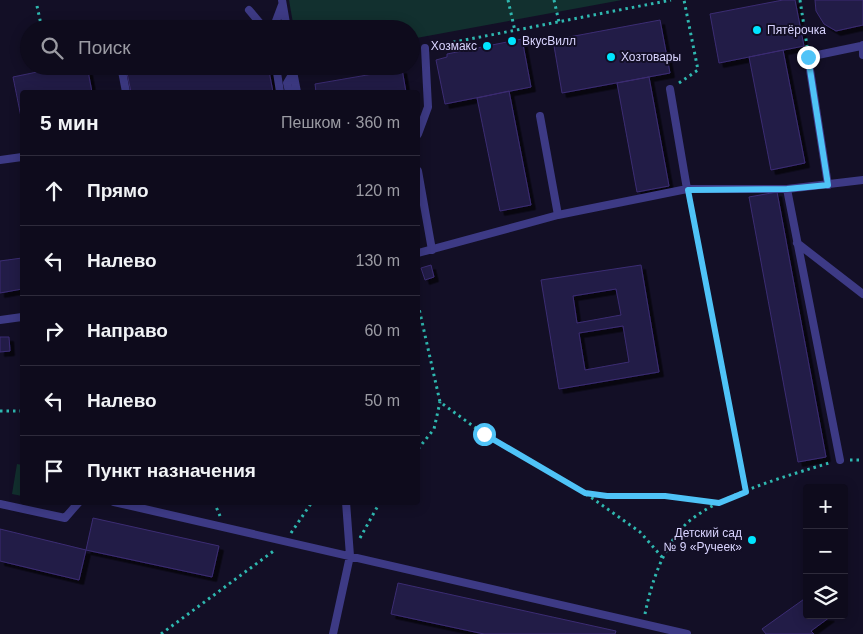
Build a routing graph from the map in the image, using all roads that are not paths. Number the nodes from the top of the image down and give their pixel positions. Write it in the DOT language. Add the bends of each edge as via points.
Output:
graph roads {
  1 [pos="282,1"];
  2 [pos="249,10"];
  3 [pos="257,20"];
  4 [pos="276,20"];
  5 [pos="285,20"];
  6 [pos="862,45"];
  7 [pos="425,48"];
  8 [pos="863,55"];
  9 [pos="123,75"];
  10 [pos="277,75"];
  11 [pos="291,75"];
  12 [pos="294,75"];
  13 [pos="670,89"];
  14 [pos="126,90"];
  15 [pos="280,90"];
  16 [pos="289,90"];
  17 [pos="296,90"];
  18 [pos="540,116"];
  19 [pos="420,129"];
  20 [pos="20,157"];
  21 [pos="0,160"];
  22 [pos="863,180"];
  23 [pos="420,182"];
  24 [pos="828,185"];
  25 [pos="787,189"];
  26 [pos="688,190"];
  27 [pos="558,215"];
  28 [pos="797,243"];
  29 [pos="432,250"];
  30 [pos="420,253"];
  31 [pos="863,294"];
  32 [pos="20,317"];
  33 [pos="0,320"];
  34 [pos="840,460"];
  35 [pos="0,504"];
  36 [pos="76,505"];
  37 [pos="127,505"];
  38 [pos="346,505"];
  39 [pos="350,556"];
  40 [pos="333,634"];
  41 [pos="687,634"];
  1 -- 4 [label="lane"];
  1 -- 5 [label="lane"];
  2 -- 3 [label="lane"];
  6 -- 8 [label="lane"];
  6 -- 24 [label="lane" via="808,57"];
  7 -- 19 [label="lane" via="428,107"];
  9 -- 14 [label="lane"];
  10 -- 15 [label="lane"];
  11 -- 16 [label="lane" via="287,83"];
  12 -- 17 [label="lane"];
  13 -- 26 [label="lane"];
  18 -- 27 [label="lane"];
  20 -- 21 [label="lane"];
  22 -- 24 [label="lane"];
  23 -- 29 [label="lane"];
  24 -- 25 [label="lane"];
  25 -- 26 [label="lane"];
  25 -- 28 [label="lane"];
  26 -- 27 [label="lane"];
  27 -- 29 [label="lane"];
  28 -- 31 [label="lane"];
  28 -- 34 [label="lane"];
  29 -- 30 [label="lane"];
  32 -- 33 [label="lane"];
  35 -- 36 [label="lane" via="65,518"];
  37 -- 39 [label="lane"];
  38 -- 39 [label="lane"];
  39 -- 40 [label="lane"];
  39 -- 41 [label="lane"];
}
